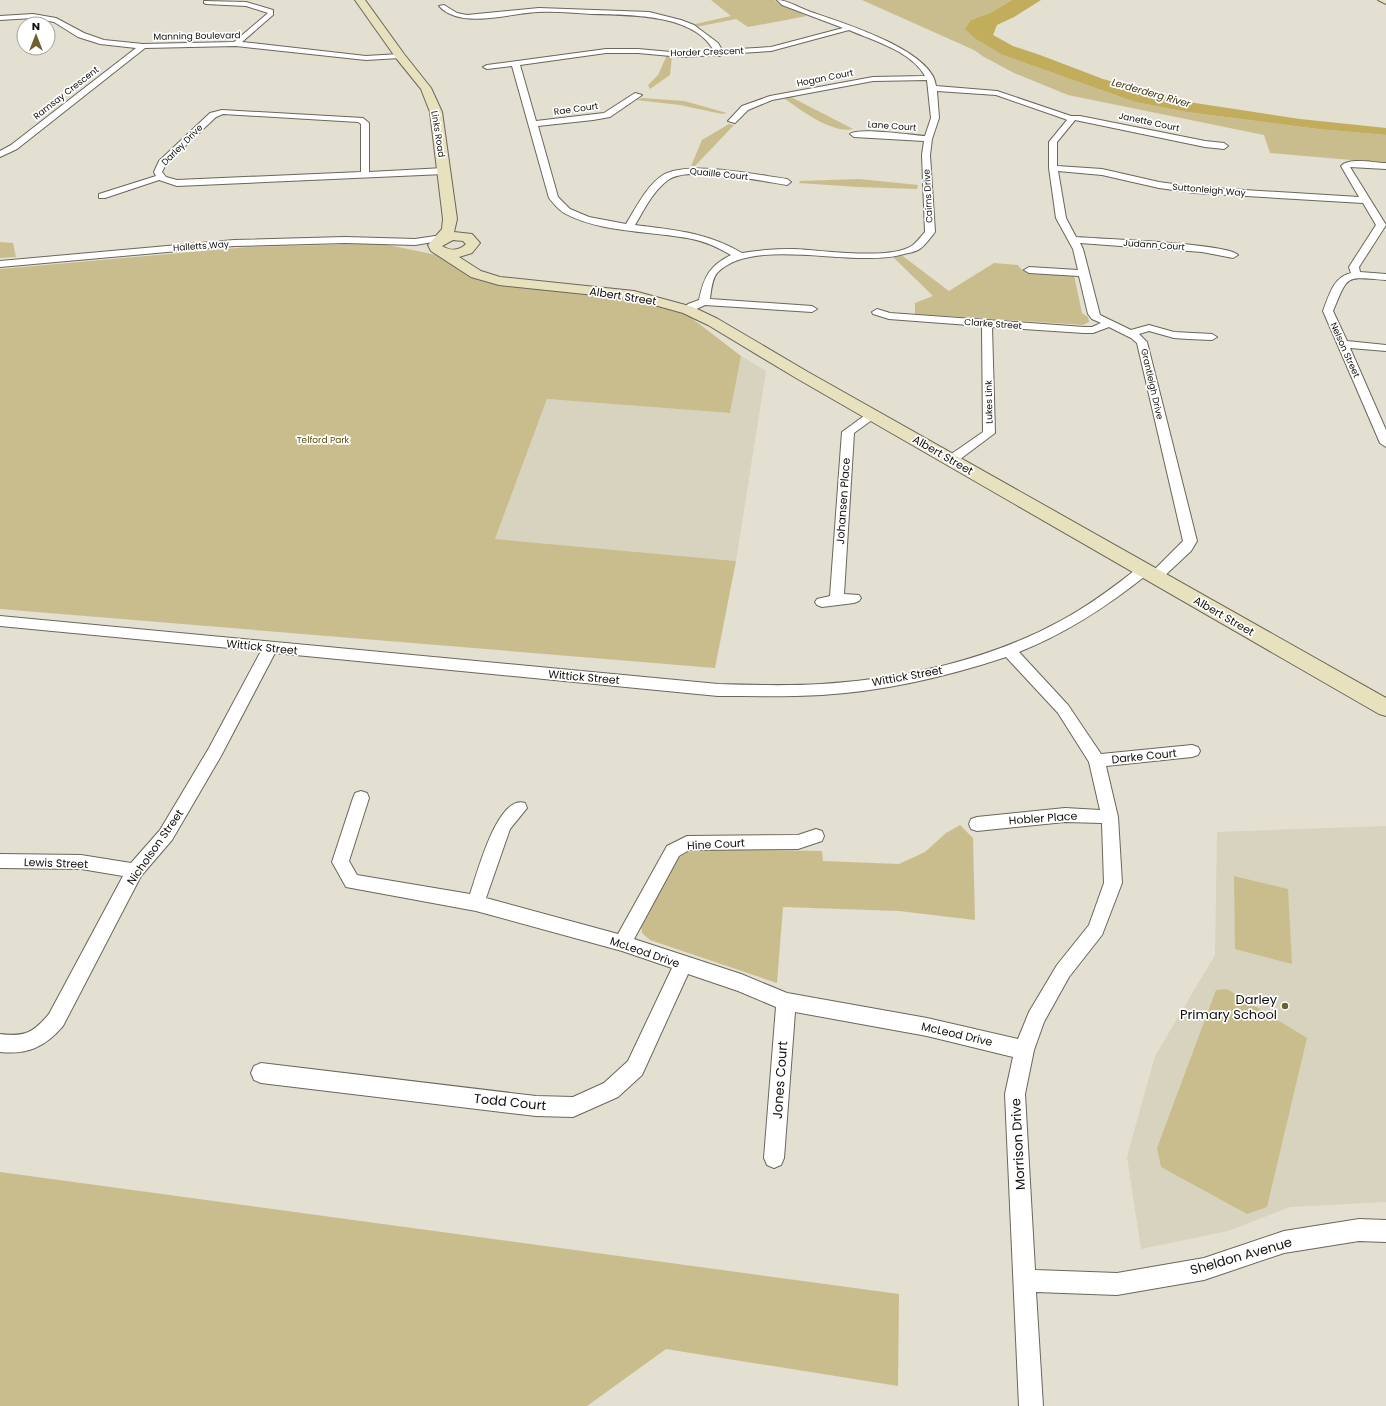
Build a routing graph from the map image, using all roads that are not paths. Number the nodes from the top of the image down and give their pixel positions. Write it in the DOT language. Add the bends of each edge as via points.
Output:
graph roads {
  1 [pos="360,0"];
  2 [pos="780,0"];
  3 [pos="1383,0"];
  4 [pos="1386,1"];
  5 [pos="206,2"];
  6 [pos="442,6"];
  7 [pos="0,18"];
  8 [pos="850,28"];
  9 [pos="236,44"];
  10 [pos="143,46"];
  11 [pos="720,54"];
  12 [pos="400,56"];
  13 [pos="516,65"];
  14 [pos="487,67"];
  15 [pos="931,83"];
  16 [pos="638,95"];
  17 [pos="1069,118"];
  18 [pos="732,121"];
  19 [pos="534,124"];
  20 [pos="854,134"];
  21 [pos="928,139"];
  22 [pos="1224,146"];
  23 [pos="0,154"];
  24 [pos="1386,166"];
  25 [pos="1053,168"];
  26 [pos="444,170"];
  27 [pos="365,174"];
  28 [pos="161,177"];
  29 [pos="787,182"];
  30 [pos="102,196"];
  31 [pos="1366,200"];
  32 [pos="1382,218"];
  33 [pos="450,219"];
  34 [pos="629,226"];
  35 [pos="1074,240"];
  36 [pos="466,243"];
  37 [pos="442,245"];
  38 [pos="1234,255"];
  39 [pos="739,256"];
  40 [pos="0,264"];
  41 [pos="1029,270"];
  42 [pos="1083,273"];
  43 [pos="476,274"];
  44 [pos="1356,275"];
  45 [pos="1386,277"];
  46 [pos="696,306"];
  47 [pos="812,310"];
  48 [pos="878,312"];
  49 [pos="987,323"];
  50 [pos="1108,324"];
  51 [pos="1130,334"];
  52 [pos="1212,337"];
  53 [pos="1343,344"];
  54 [pos="1386,348"];
  55 [pos="872,415"];
  56 [pos="1385,439"];
  57 [pos="951,460"];
  58 [pos="1149,574"];
  59 [pos="854,598"];
  60 [pos="837,600"];
  61 [pos="822,602"];
  62 [pos="0,621"];
  63 [pos="270,648"];
  64 [pos="1009,651"];
  65 [pos="1386,708"];
  66 [pos="1192,751"];
  67 [pos="1097,761"];
  68 [pos="361,798"];
  69 [pos="519,808"];
  70 [pos="1110,817"];
  71 [pos="977,824"];
  72 [pos="816,836"];
  73 [pos="0,861"];
  74 [pos="135,871"];
  75 [pos="476,904"];
  76 [pos="622,943"];
  77 [pos="683,965"];
  78 [pos="786,1002"];
  79 [pos="0,1043"];
  80 [pos="1024,1050"];
  81 [pos="261,1073"];
  82 [pos="774,1158"];
  83 [pos="1386,1231"];
  84 [pos="1025,1281"];
  85 [pos="1031,1406"];
  1 -- 12 [label="street, Links Road"];
  2 -- 8 [label="street" via="796,9"];
  3 -- 4 [label="street"];
  5 -- 9 [label="street" via="246,4 271,11 271,14"];
  6 -- 11 [label="street" via="455,15 467,17 539,10 649,14 679,21 691,27 715,45"];
  7 -- 10 [label="street, Manning Boulevard" via="33,16 56,20 81,35 103,42"];
  8 -- 11 [label="street, Horder Crescent" via="771,49"];
  8 -- 15 [label="street" via="906,54 924,68"];
  9 -- 10 [label="street, Manning Boulevard"];
  9 -- 12 [label="street, Manning Boulevard" via="366,58"];
  10 -- 23 [label="street, Ramsay Crescent" via="14,147"];
  11 -- 13 [label="street, Horder Crescent" via="606,51"];
  12 -- 26 [label="street, Links Road" via="426,88 436,112"];
  13 -- 14 [label="street, Horder Crescent"];
  13 -- 19 [label="street"];
  15 -- 17 [label="street" via="997,93"];
  15 -- 18 [label="street, Hogan Court" via="873,79 770,98 745,108"];
  15 -- 21 [label="street, Cairns Drive" via="936,118"];
  16 -- 19 [label="street, Rae Court" via="607,115"];
  17 -- 22 [label="street, Janette Court"];
  17 -- 25 [label="street, Grantleigh Drive" via="1071,120 1053,142"];
  19 -- 34 [label="street" via="558,204 574,216"];
  20 -- 21 [label="street, Lane Court"];
  21 -- 39 [label="street, Cairns Drive" via="926,155 930,232 922,242 899,253 883,256 776,252"];
  24 -- 31 [label="street" via="1347,164 1345,167"];
  25 -- 31 [label="street, Suttonleigh Way" via="1102,172 1195,190"];
  25 -- 35 [label="street, Grantleigh Drive" via="1061,218"];
  26 -- 27 [label="street, Darley Drive"];
  26 -- 33 [label="street, Links Road"];
  27 -- 28 [label="street, Darley Drive" via="196,183 177,183"];
  27 -- 28 [label="street, Darley Drive" via="365,122 222,112 213,115 162,163 158,172"];
  28 -- 30 [label="street"];
  29 -- 34 [label="street, Quaille Court" via="694,171 674,172 664,178"];
  31 -- 32 [label="street"];
  32 -- 44 [label="street" via="1381,226 1354,267"];
  33 -- 36 [label="street"];
  33 -- 37 [label="street, Links Road"];
  34 -- 39 [label="street" via="700,236 720,243"];
  35 -- 38 [label="street, Judann Court" via="1202,249"];
  35 -- 42 [label="street, Grantleigh Drive"];
  36 -- 37 [label="street" via="457,253"];
  36 -- 43 [label="street" via="465,258 468,266"];
  37 -- 40 [label="street, Halletts Way" via="344,240 234,244"];
  37 -- 43 [label="street, Albert Street"];
  39 -- 46 [label="street, Cairns Drive" via="714,270"];
  41 -- 42 [label="street"];
  42 -- 50 [label="street, Grantleigh Drive" via="1093,314"];
  43 -- 46 [label="street, Albert Street" via="523,285 634,295"];
  44 -- 45 [label="street"];
  44 -- 53 [label="street, Nelson Street" via="1346,277 1340,283 1328,309"];
  46 -- 47 [label="street"];
  46 -- 55 [label="street, Albert Street" via="713,322"];
  48 -- 49 [label="street, Clarke Street" via="889,316"];
  49 -- 50 [label="street, Clarke Street" via="1088,330"];
  49 -- 57 [label="street, Lukes Link" via="989,432"];
  50 -- 51 [label="street, Grantleigh Drive"];
  51 -- 52 [label="street" via="1149,327 1173,334"];
  51 -- 58 [label="street, Grantleigh Drive" via="1142,342 1190,541 1186,548"];
  53 -- 54 [label="street"];
  53 -- 56 [label="street, Nelson Street"];
  55 -- 57 [label="street, Albert Street"];
  55 -- 60 [label="street, Johansen Place" via="848,432"];
  57 -- 58 [label="street, Albert Street"];
  58 -- 64 [label="street, Wittick Street" via="1056,630"];
  58 -- 65 [label="street, Albert Street"];
  59 -- 60 [label="street"];
  60 -- 61 [label="street"];
  62 -- 63 [label="street, Wittick Street"];
  63 -- 64 [label="street, Wittick Street" via="718,690 836,688 938,672"];
  63 -- 74 [label="street, Nicholson Street" via="215,752 166,835"];
  64 -- 67 [label="street, Morrison Drive" via="1063,709"];
  66 -- 67 [label="street, Darke Court"];
  67 -- 70 [label="street, Morrison Drive"];
  68 -- 75 [label="street, McLeod Drive" via="340,862 352,882"];
  69 -- 75 [label="street" via="503,825"];
  70 -- 71 [label="street, Hobler Place" via="1065,815"];
  70 -- 80 [label="street, Morrison Drive" via="1113,883 1096,929 1063,971 1036,1018"];
  72 -- 76 [label="street, Hine Court" via="798,842 687,843 673,851"];
  73 -- 74 [label="street, Lewis Street" via="81,862"];
  74 -- 79 [label="street, Nicholson Street" via="56,1020 46,1033 25,1045"];
  75 -- 76 [label="street, McLeod Drive"];
  76 -- 77 [label="street, McLeod Drive"];
  77 -- 78 [label="street, McLeod Drive" via="741,983"];
  77 -- 81 [label="street, Todd Court" via="635,1068 611,1090 573,1106 536,1106"];
  78 -- 80 [label="street, McLeod Drive" via="927,1027"];
  78 -- 82 [label="street, Jones Court"];
  80 -- 84 [label="street, Morrison Drive" via="1015,1094"];
  83 -- 84 [label="street, Sheldon Avenue" via="1359,1230 1284,1242 1204,1269 1117,1284"];
  84 -- 85 [label="street, Morrison Drive"];
}
